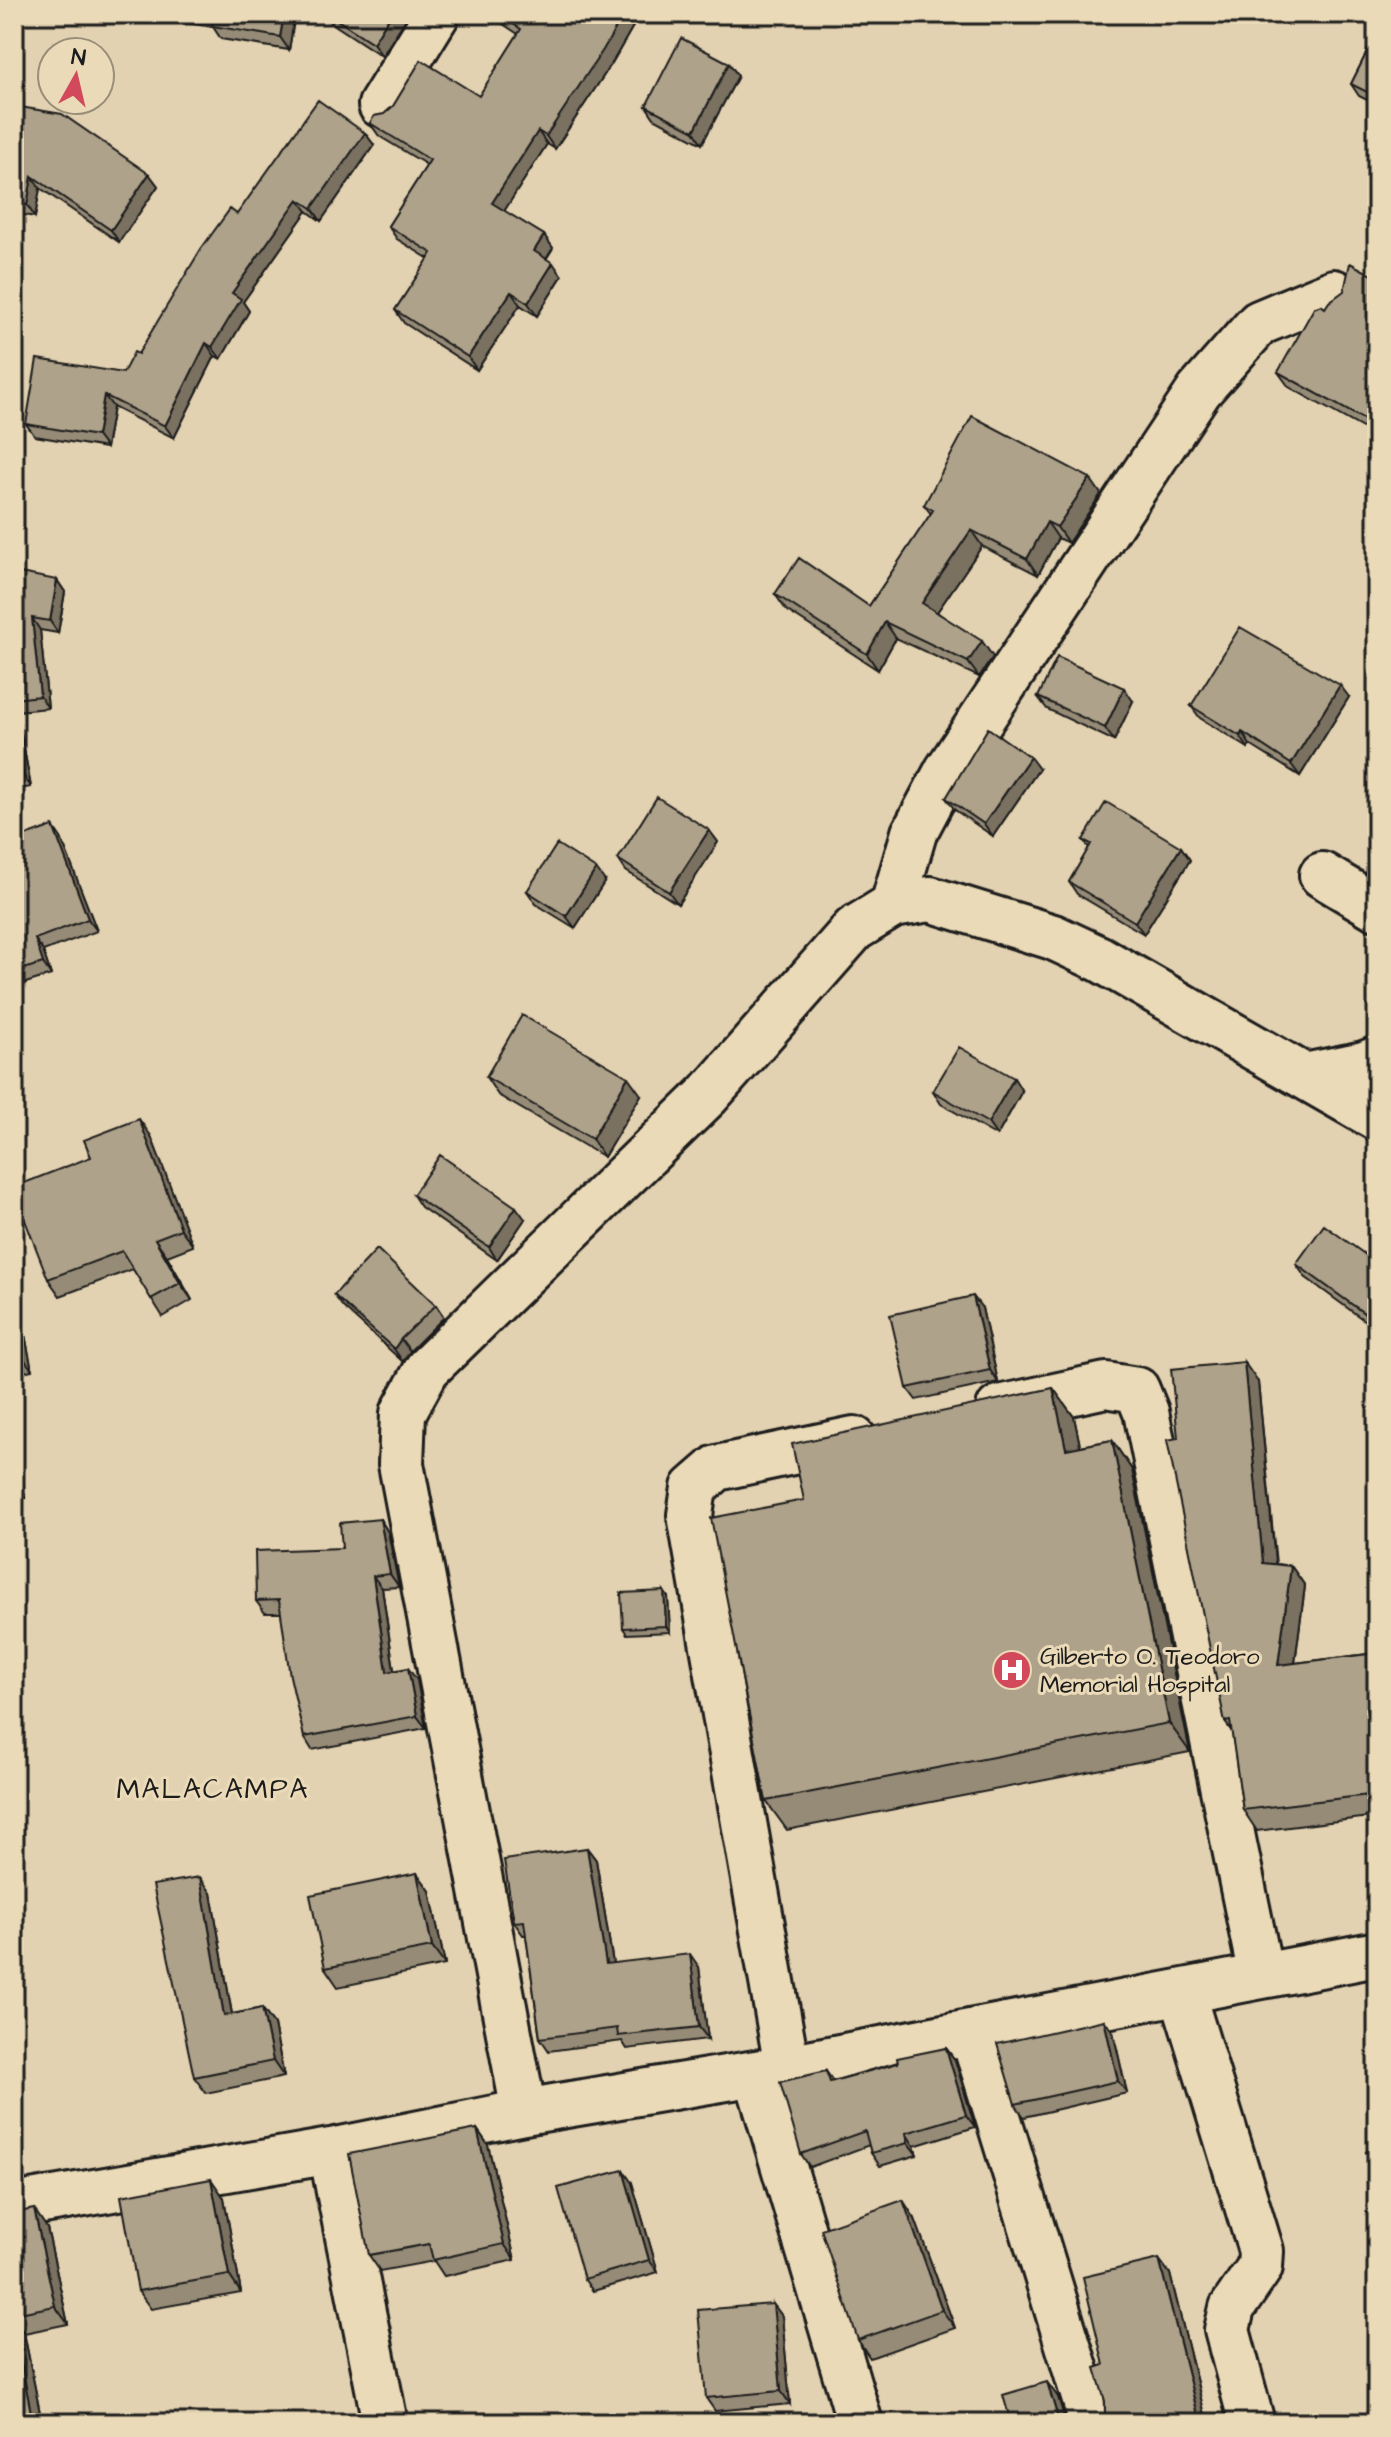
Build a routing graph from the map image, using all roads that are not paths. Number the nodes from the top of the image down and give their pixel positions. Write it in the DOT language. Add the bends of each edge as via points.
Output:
graph roads {
  1 [pos="437,14"];
  2 [pos="381,105"];
  3 [pos="1334,292"];
  4 [pos="1322,875"];
  5 [pos="893,905"];
  6 [pos="1377,908"];
  7 [pos="1377,1059"];
  8 [pos="1304,1076"];
  9 [pos="1377,1118"];
  10 [pos="966,1415"];
  11 [pos="888,1432"];
  12 [pos="1377,1954"];
  13 [pos="1261,1976"];
  14 [pos="1182,1992"];
  15 [pos="972,2032"];
  16 [pos="771,2070"];
  17 [pos="524,2112"];
  18 [pos="331,2151"];
  19 [pos="14,2206"];
  20 [pos="385,2423"];
  21 [pos="860,2423"];
  22 [pos="1092,2423"];
  23 [pos="1252,2423"];
  1 -- 2 [label="street"];
  3 -- 5 [label="street" via="1259,323 1199,391 947,771 914,833"];
  4 -- 6 [label="street"];
  5 -- 8 [label="street" via="930,899 1053,937"];
  5 -- 17 [label="street" via="854,929 708,1095 427,1369 403,1413 401,1464"];
  7 -- 8 [label="street"];
  8 -- 9 [label="street"];
  10 -- 13 [label="street" via="1106,1385 1137,1390 1146,1412"];
  11 -- 16 [label="street" via="717,1468 694,1488 690,1515"];
  12 -- 13 [label="street"];
  13 -- 14 [label="street"];
  14 -- 15 [label="street"];
  14 -- 23 [label="street" via="1261,2251 1260,2267 1232,2308 1227,2330"];
  15 -- 16 [label="street"];
  15 -- 22 [label="street"];
  16 -- 17 [label="street"];
  16 -- 21 [label="street"];
  17 -- 18 [label="street"];
  18 -- 19 [label="street"];
  18 -- 20 [label="street"];
}
